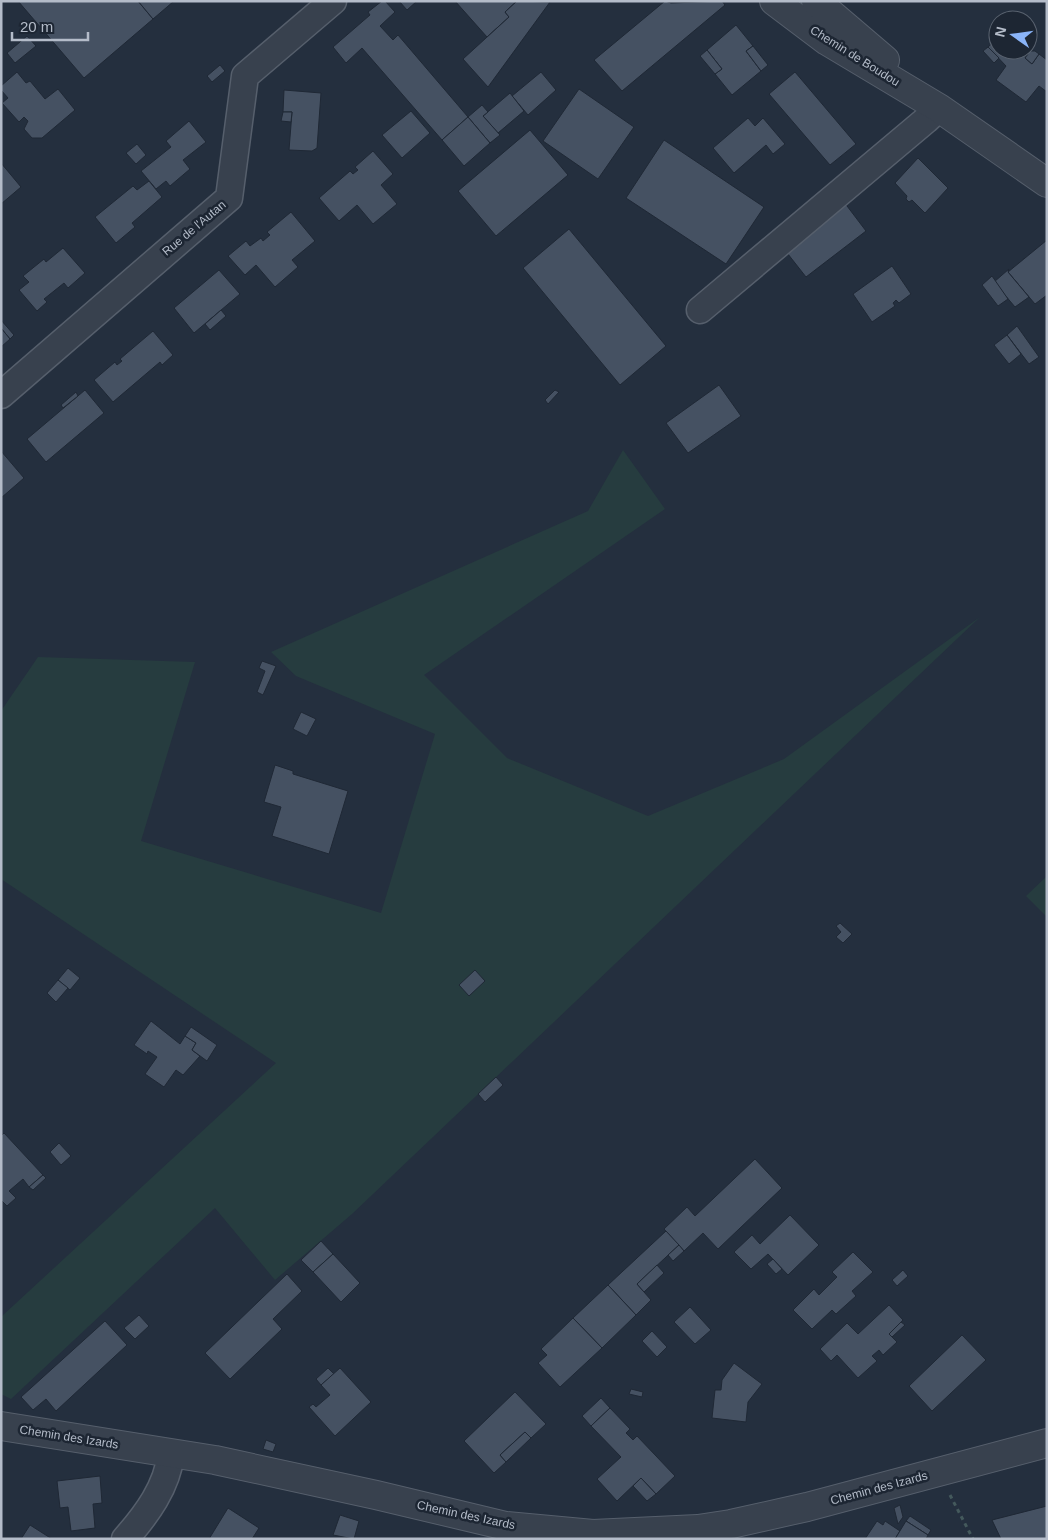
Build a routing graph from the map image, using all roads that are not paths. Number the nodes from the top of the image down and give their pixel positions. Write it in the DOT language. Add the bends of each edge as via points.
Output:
graph roads {
  1 [pos="333,1"];
  2 [pos="774,1"];
  3 [pos="816,1"];
  4 [pos="939,108"];
  5 [pos="1047,183"];
  6 [pos="700,310"];
  7 [pos="1,395"];
  8 [pos="1,1426"];
  9 [pos="1047,1443"];
  10 [pos="171,1454"];
  11 [pos="126,1539"];
  1 -- 7 [label="street, Rue de l'Autan" via="245,76 229,198"];
  2 -- 4 [label="street, Chemin de Boudou" via="827,41"];
  3 -- 4 [label="street, Chemin de Boudou"];
  4 -- 5 [label="street, Chemin de Boudou"];
  4 -- 6 [label="street"];
  8 -- 10 [label="street, Chemin des Izards"];
  9 -- 10 [label="street, Chemin des Izards" via="731,1524 698,1529 593,1534 506,1526 376,1494 215,1460"];
  10 -- 11 [label="street" via="165,1483"];
}
